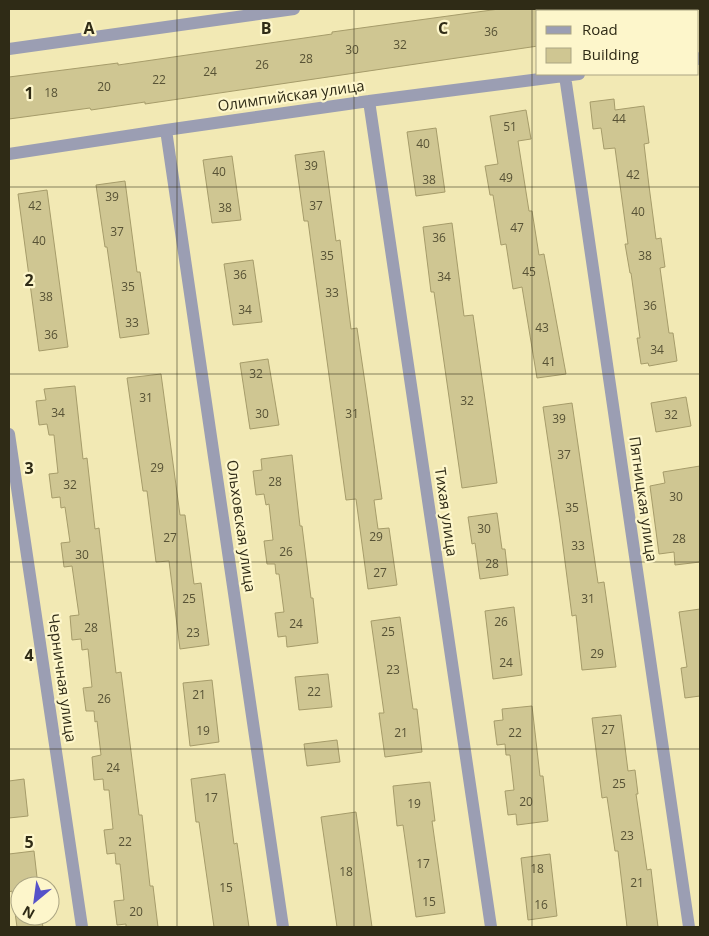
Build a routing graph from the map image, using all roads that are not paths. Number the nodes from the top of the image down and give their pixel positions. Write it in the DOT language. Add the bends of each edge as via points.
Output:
graph roads {
  1 [pos="294,9"];
  2 [pos="9,49"];
  3 [pos="572,75"];
  4 [pos="565,76"];
  5 [pos="369,101"];
  6 [pos="166,130"];
  7 [pos="9,154"];
  8 [pos="9,434"];
  9 [pos="82,927"];
  10 [pos="283,927"];
  11 [pos="491,927"];
  12 [pos="689,927"];
  1 -- 2 [label="street"];
  3 -- 4 [label="street, Олимпийская улица"];
  4 -- 5 [label="street, Олимпийская улица"];
  4 -- 12 [label="street, Пятницкая улица"];
  5 -- 6 [label="street, Олимпийская улица"];
  5 -- 11 [label="street, Тихая улица"];
  6 -- 7 [label="street, Олимпийская улица"];
  6 -- 10 [label="street, Ольховская улица"];
  8 -- 9 [label="street, Черничная улица"];
}
